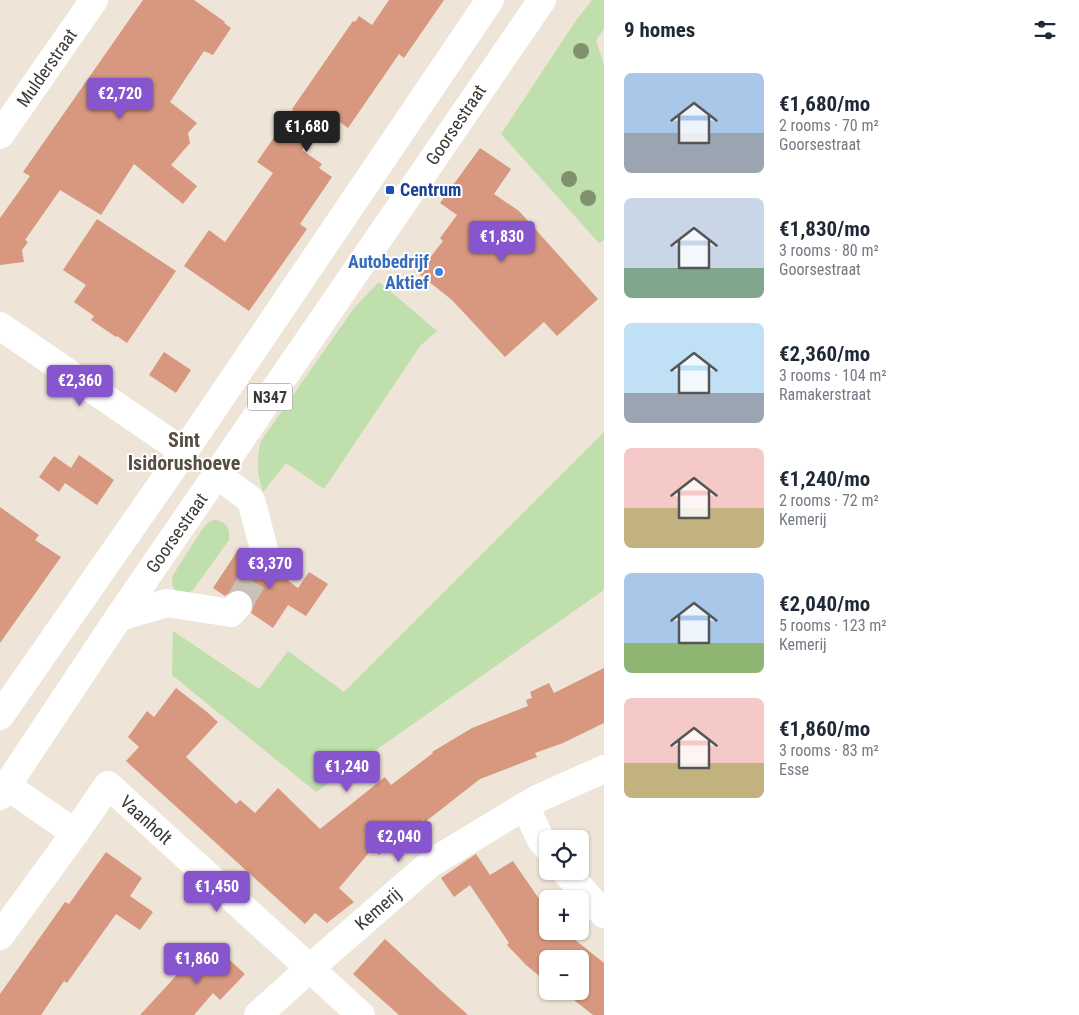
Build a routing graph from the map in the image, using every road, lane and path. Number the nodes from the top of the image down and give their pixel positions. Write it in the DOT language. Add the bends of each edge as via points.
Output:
graph roads {
  1 [pos="94,0"];
  2 [pos="490,0"];
  3 [pos="542,0"];
  4 [pos="0,135"];
  5 [pos="0,326"];
  6 [pos="184,452"];
  7 [pos="217,475"];
  8 [pos="262,563"];
  9 [pos="238,605"];
  10 [pos="119,617"];
  11 [pos="0,716"];
  12 [pos="604,769"];
  13 [pos="4,791"];
  14 [pos="525,806"];
  15 [pos="75,833"];
  16 [pos="539,836"];
  17 [pos="573,880"];
  18 [pos="604,914"];
  19 [pos="0,936"];
  20 [pos="309,968"];
  21 [pos="258,1015"];
  22 [pos="361,1015"];
  1 -- 4 [label="street, Mulderstraat"];
  2 -- 6 [label="street"];
  3 -- 7 [label="street, Goorsestraat / N347"];
  5 -- 6 [label="street"];
  6 -- 11 [label="street"];
  7 -- 8 [label="street" via="251,500 266,557"];
  7 -- 10 [label="street, Goorsestraat / N347"];
  9 -- 10 [label="street" via="232,613 168,603"];
  10 -- 13 [label="street, Goorsestraat / N347"];
  12 -- 14 [label="street, Kemerij"];
  13 -- 15 [label="street"];
  14 -- 16 [label="street"];
  14 -- 20 [label="street, Kemerij" via="431,863"];
  15 -- 19 [label="street, Vaanholt"];
  15 -- 20 [label="street, Vaanholt" via="108,785"];
  17 -- 18 [label="street"];
  20 -- 21 [label="street, Kemerij"];
  20 -- 22 [label="street, Vaanholt"];
}
